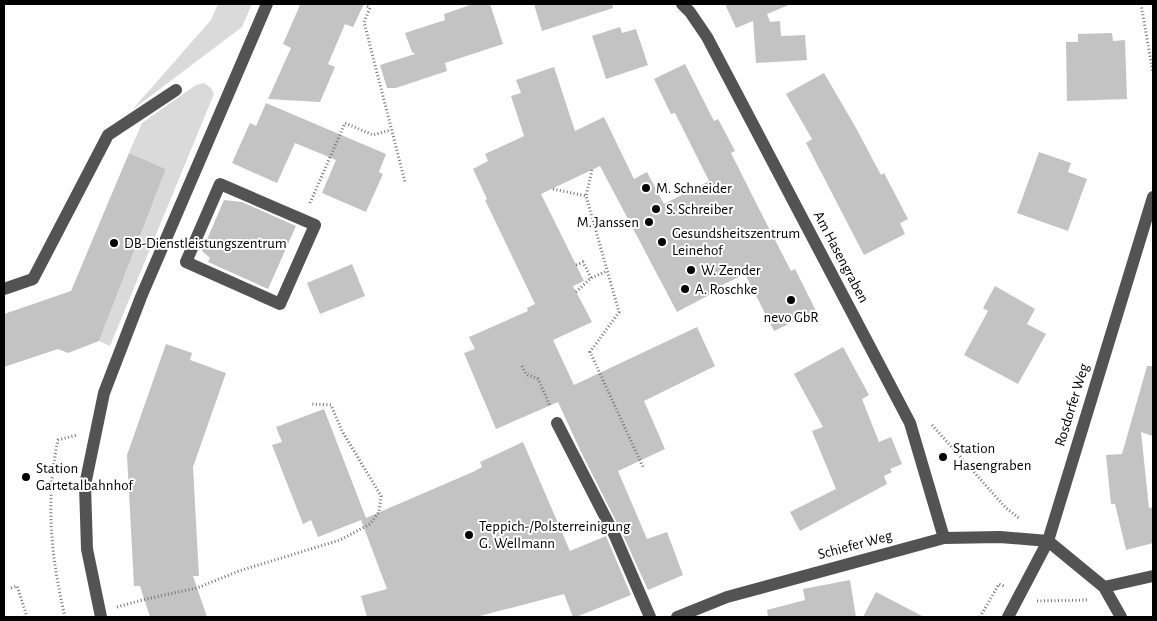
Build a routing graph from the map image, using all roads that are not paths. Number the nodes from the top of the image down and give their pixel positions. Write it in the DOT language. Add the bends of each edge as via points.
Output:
graph roads {
  1 [pos="267,4"];
  2 [pos="682,4"];
  3 [pos="176,90"];
  4 [pos="1153,197"];
  5 [pos="315,226"];
  6 [pos="4,289"];
  7 [pos="557,423"];
  8 [pos="944,538"];
  9 [pos="1048,541"];
  10 [pos="1153,576"];
  11 [pos="1104,587"];
  12 [pos="100,617"];
  13 [pos="650,617"];
  14 [pos="677,617"];
  15 [pos="1008,617"];
  16 [pos="1121,617"];
  1 -- 12 [label="street" via="141,297 104,393 85,485 87,549"];
  2 -- 8 [label="street, Am Hasengraben" via="707,37 910,423"];
  3 -- 6 [label="street" via="108,135 33,279"];
  4 -- 9 [label="street, Rosdorfer Weg"];
  5 -- 5 [label="street" via="220,184 186,262 280,304"];
  7 -- 13 [label="street" via="615,536"];
  8 -- 9 [label="street, Schiefer Weg" via="1000,537"];
  8 -- 14 [label="street, Schiefer Weg" via="727,597"];
  9 -- 11 [label="street"];
  9 -- 15 [label="street, Rosdorfer Weg"];
  10 -- 11 [label="street"];
  11 -- 16 [label="street"];
}
